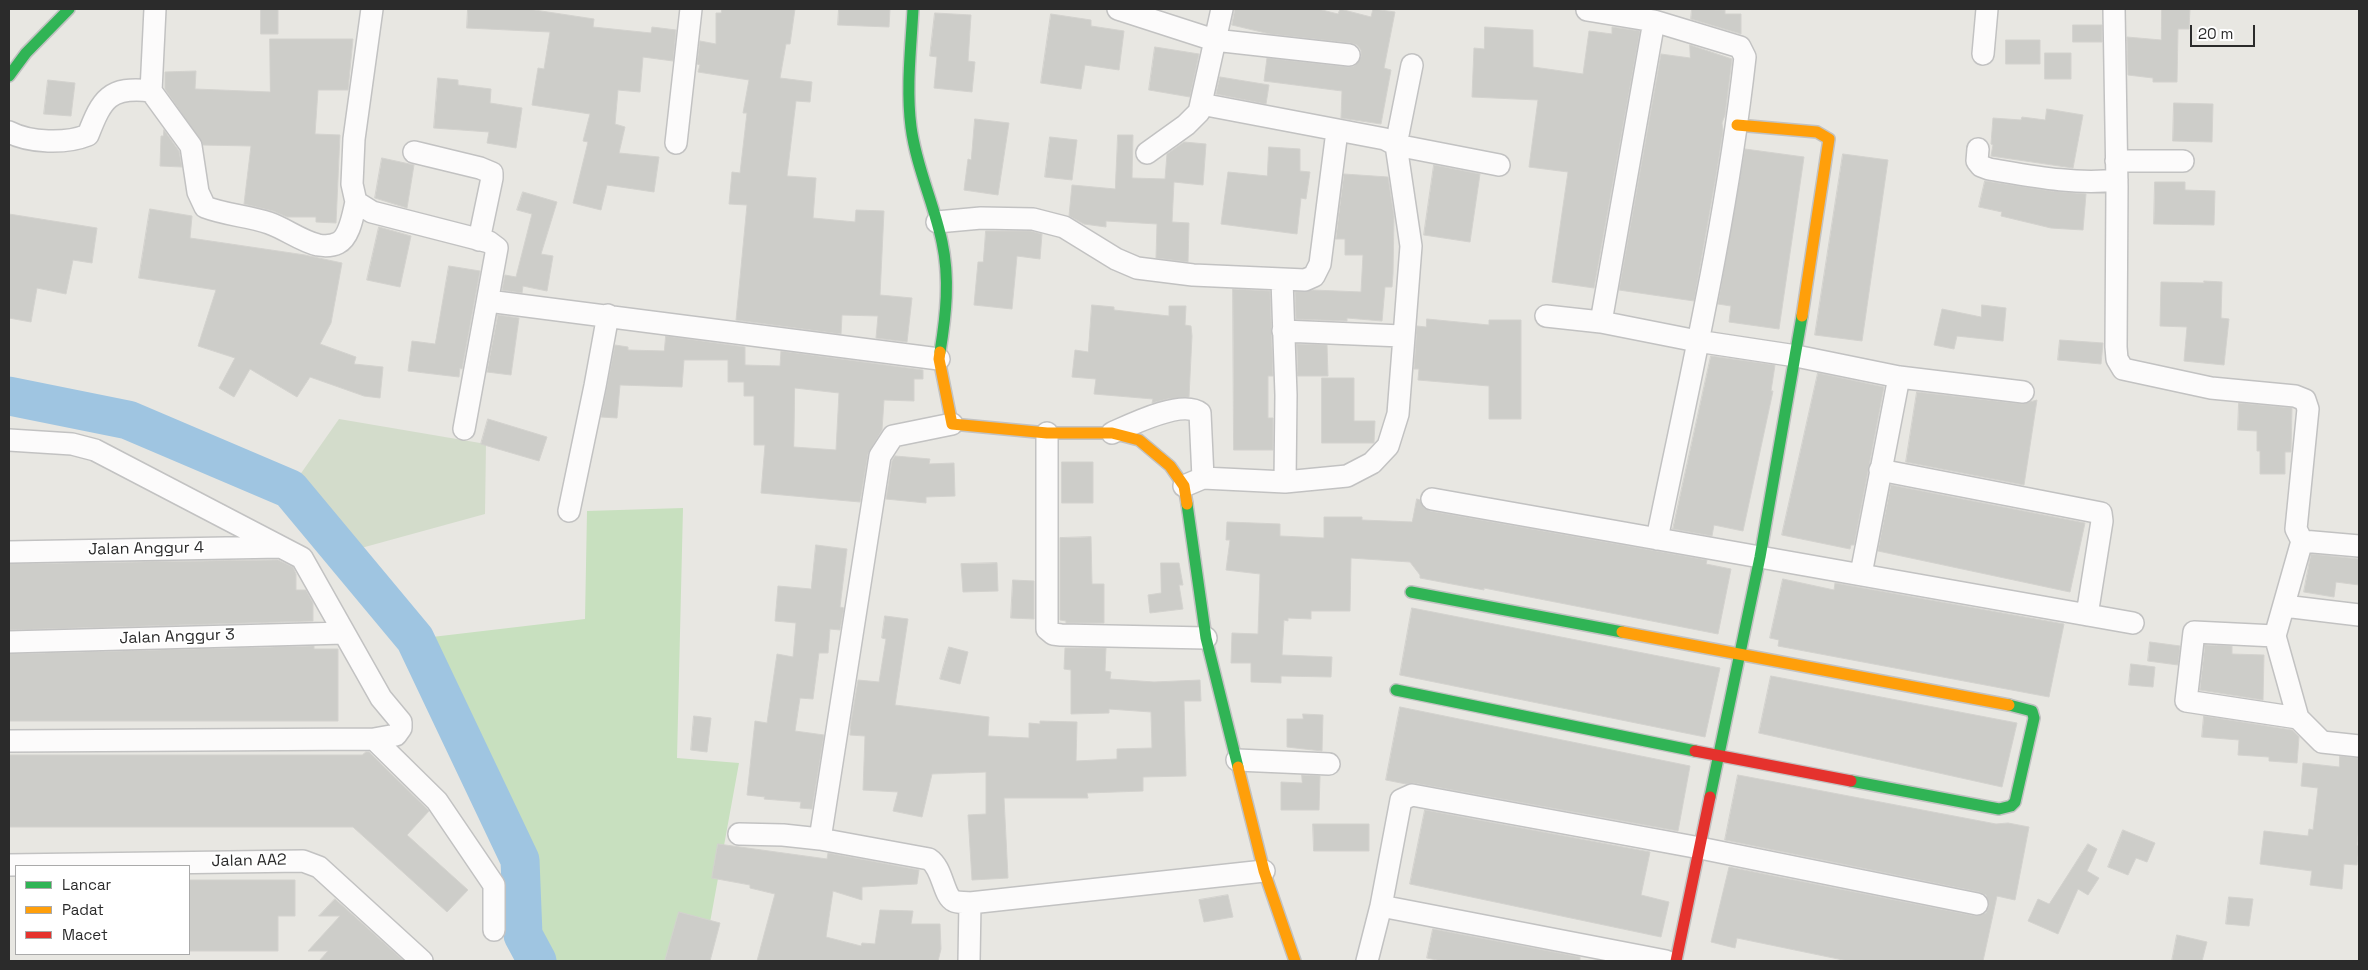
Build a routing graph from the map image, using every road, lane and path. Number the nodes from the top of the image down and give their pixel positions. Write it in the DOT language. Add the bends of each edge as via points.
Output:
graph roads {
  1 [pos="69,9"];
  2 [pos="155,9"];
  3 [pos="372,9"];
  4 [pos="691,9"];
  5 [pos="913,9"];
  6 [pos="1118,9"];
  7 [pos="1222,9"];
  8 [pos="1987,9"];
  9 [pos="2114,9"];
  10 [pos="1587,10"];
  11 [pos="1654,21"];
  12 [pos="1214,40"];
  13 [pos="1983,54"];
  14 [pos="1349,55"];
  15 [pos="1412,65"];
  16 [pos="9,76"];
  17 [pos="151,91"];
  18 [pos="1201,104"];
  19 [pos="1738,125"];
  20 [pos="1337,131"];
  21 [pos="9,132"];
  22 [pos="676,143"];
  23 [pos="1396,145"];
  24 [pos="1978,149"];
  25 [pos="414,152"];
  26 [pos="1147,153"];
  27 [pos="2183,161"];
  28 [pos="1499,165"];
  29 [pos="2116,171"];
  30 [pos="356,202"];
  31 [pos="937,222"];
  32 [pos="479,240"];
  33 [pos="1282,280"];
  34 [pos="488,301"];
  35 [pos="608,315"];
  36 [pos="1546,316"];
  37 [pos="1601,322"];
  38 [pos="1283,331"];
  39 [pos="1402,336"];
  40 [pos="1698,341"];
  41 [pos="1796,356"];
  42 [pos="939,359"];
  43 [pos="1899,377"];
  44 [pos="2023,392"];
  45 [pos="952,424"];
  46 [pos="464,429"];
  47 [pos="1047,433"];
  48 [pos="1112,433"];
  49 [pos="9,440"];
  50 [pos="1880,470"];
  51 [pos="1204,478"];
  52 [pos="1285,482"];
  53 [pos="1184,486"];
  54 [pos="1432,499"];
  55 [pos="569,511"];
  56 [pos="1657,538"];
  57 [pos="2302,541"];
  58 [pos="2359,546"];
  59 [pos="283,547"];
  60 [pos="9,552"];
  61 [pos="1760,557"];
  62 [pos="1861,574"];
  63 [pos="1411,592"];
  64 [pos="2284,606"];
  65 [pos="2088,615"];
  66 [pos="2359,615"];
  67 [pos="2133,623"];
  68 [pos="344,633"];
  69 [pos="2275,636"];
  70 [pos="1206,638"];
  71 [pos="9,642"];
  72 [pos="1741,654"];
  73 [pos="1396,690"];
  74 [pos="2298,718"];
  75 [pos="374,739"];
  76 [pos="9,740"];
  77 [pos="2359,746"];
  78 [pos="1719,756"];
  79 [pos="1237,760"];
  80 [pos="1329,764"];
  81 [pos="739,834"];
  82 [pos="820,839"];
  83 [pos="1700,848"];
  84 [pos="9,865"];
  85 [pos="1264,871"];
  86 [pos="970,903"];
  87 [pos="1976,904"];
  88 [pos="1381,906"];
  89 [pos="494,930"];
  90 [pos="422,961"];
  91 [pos="969,961"];
  92 [pos="1295,961"];
  93 [pos="1367,961"];
  94 [pos="1666,961"];
  95 [pos="1676,961"];
  1 -- 16 [label="street" via="26,53"];
  2 -- 17 [label="street"];
  3 -- 30 [label="street" via="354,139 352,184"];
  4 -- 22 [label="street"];
  5 -- 31 [label="street" via="908,90 911,129"];
  6 -- 12 [label="street"];
  7 -- 12 [label="street"];
  8 -- 13 [label="street"];
  9 -- 29 [label="street"];
  10 -- 11 [label="street"];
  11 -- 19 [label="street" via="1740,47 1745,57"];
  11 -- 37 [label="street"];
  12 -- 14 [label="street"];
  12 -- 18 [label="street"];
  15 -- 23 [label="street"];
  17 -- 21 [label="street" via="133,89 108,96 98,108 88,135 78,139 28,138"];
  17 -- 30 [label="street" via="191,146 198,192 205,207 269,223 317,244 328,245 343,240"];
  18 -- 20 [label="street"];
  18 -- 26 [label="street" via="1194,119"];
  19 -- 40 [label="street"];
  19 -- 41 [label="street" via="1817,132 1828,139"];
  20 -- 23 [label="street" via="1385,139"];
  20 -- 33 [label="street" via="1318,270 1305,280"];
  23 -- 28 [label="street"];
  23 -- 39 [label="street" via="1411,246"];
  24 -- 29 [label="street" via="1977,161 1981,166 2054,180 2092,182"];
  25 -- 32 [label="street" via="492,173"];
  27 -- 29 [label="street"];
  29 -- 57 [label="street" via="2116,347 2119,365 2123,369 2211,388 2295,396 2305,400 2308,409 2296,529"];
  30 -- 32 [label="street" via="372,212"];
  31 -- 33 [label="street" via="980,218 1033,219 1064,227 1137,268"];
  31 -- 42 [label="street" via="947,273"];
  32 -- 34 [label="street" via="497,248"];
  33 -- 38 [label="street"];
  34 -- 35 [label="street"];
  34 -- 46 [label="street"];
  35 -- 42 [label="street"];
  35 -- 55 [label="street"];
  36 -- 37 [label="street"];
  37 -- 40 [label="street"];
  38 -- 39 [label="street"];
  38 -- 52 [label="street"];
  39 -- 52 [label="street" via="1398,414 1388,446 1372,463 1347,476"];
  40 -- 41 [label="street"];
  40 -- 56 [label="street"];
  41 -- 43 [label="street"];
  41 -- 61 [label="street"];
  42 -- 45 [label="street"];
  43 -- 44 [label="street"];
  43 -- 50 [label="street"];
  45 -- 47 [label="street"];
  45 -- 82 [label="street" via="893,436 880,456"];
  47 -- 48 [label="street"];
  47 -- 70 [label="street" via="1047,629 1061,635"];
  48 -- 51 [label="street" via="1150,416 1184,409 1196,410 1200,413"];
  48 -- 53 [label="street" via="1139,440 1170,466"];
  49 -- 59 [label="street" via="72,444 95,450"];
  50 -- 62 [label="street"];
  50 -- 65 [label="street" via="2101,513"];
  51 -- 52 [label="street"];
  51 -- 53 [label="street"];
  53 -- 70 [label="street"];
  54 -- 56 [label="street"];
  56 -- 61 [label="street"];
  57 -- 58 [label="street"];
  57 -- 64 [label="street"];
  59 -- 60 [label="street, Jalan Anggur 4"];
  59 -- 68 [label="street" via="302,558"];
  61 -- 62 [label="street"];
  61 -- 72 [label="street"];
  62 -- 65 [label="street"];
  63 -- 72 [label="street"];
  64 -- 66 [label="street"];
  64 -- 69 [label="street"];
  65 -- 67 [label="street"];
  68 -- 71 [label="street, Jalan Anggur 3"];
  68 -- 75 [label="street" via="381,698 401,722 396,735"];
  69 -- 74 [label="street"];
  69 -- 74 [label="street" via="2194,632 2186,701"];
  70 -- 79 [label="street"];
  72 -- 78 [label="street"];
  72 -- 78 [label="street" via="2024,708 2032,711 2034,718 2015,802 1999,809"];
  73 -- 78 [label="street"];
  74 -- 77 [label="street" via="2322,742"];
  75 -- 76 [label="street"];
  75 -- 89 [label="street" via="437,801 494,885"];
  78 -- 83 [label="street"];
  79 -- 80 [label="street"];
  79 -- 85 [label="street"];
  81 -- 82 [label="street"];
  82 -- 86 [label="street" via="929,859 938,867 950,898 955,902"];
  83 -- 87 [label="street"];
  83 -- 88 [label="street" via="1409,795 1402,800"];
  83 -- 95 [label="street"];
  84 -- 90 [label="street, Jalan AA2" via="302,861 319,867"];
  85 -- 86 [label="street"];
  85 -- 92 [label="street"];
  86 -- 91 [label="street"];
  88 -- 93 [label="street"];
  88 -- 94 [label="street"];
}
